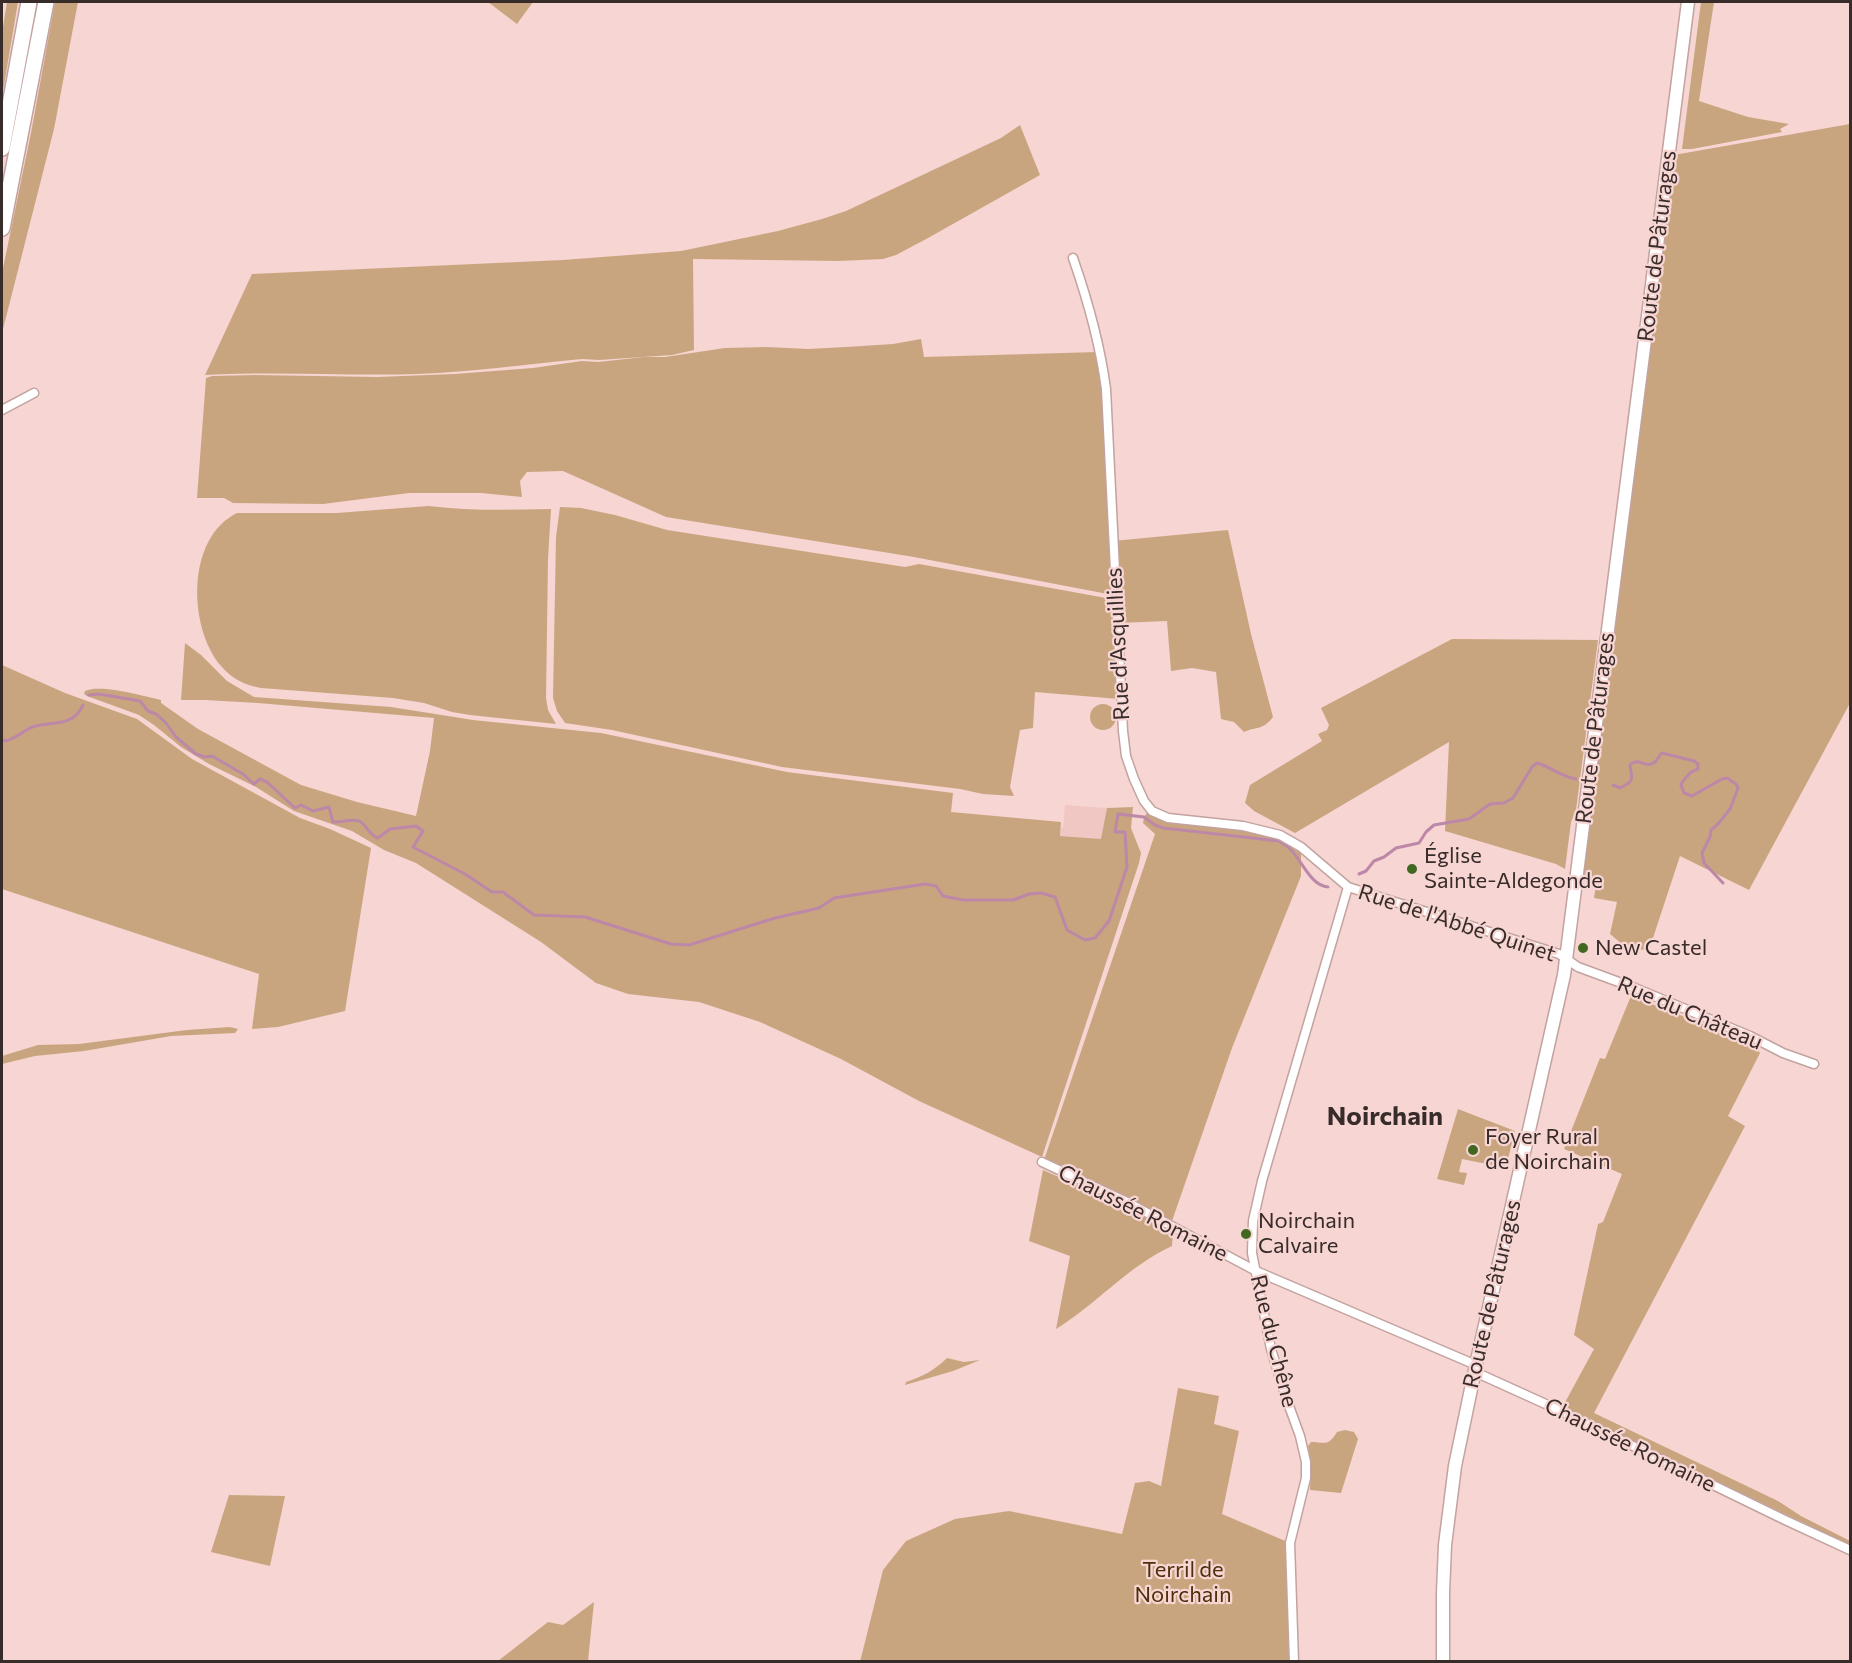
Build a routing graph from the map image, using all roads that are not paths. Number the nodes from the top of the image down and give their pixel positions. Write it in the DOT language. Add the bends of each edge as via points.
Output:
graph roads {
  1 [pos="29,2"];
  2 [pos="46,2"];
  3 [pos="1688,2"];
  4 [pos="2,148"];
  5 [pos="2,228"];
  6 [pos="1073,258"];
  7 [pos="34,393"];
  8 [pos="2,410"];
  9 [pos="1348,887"];
  10 [pos="1566,960"];
  11 [pos="1814,1064"];
  12 [pos="1042,1162"];
  13 [pos="1256,1271"];
  14 [pos="1475,1368"];
  15 [pos="1851,1550"];
  16 [pos="1294,1662"];
  17 [pos="1443,1662"];
  1 -- 4 [label="highway"];
  2 -- 5 [label="highway"];
  3 -- 10 [label="main road, Route de Pâturages"];
  6 -- 9 [label="street, Rue d'Asquillies" via="1101,352 1106,389 1123,731 1134,779 1144,801 1158,815 1280,835"];
  7 -- 8 [label="street"];
  9 -- 10 [label="street, Rue de l'Abbé Quinet" via="1559,954"];
  9 -- 13 [label="street, Rue du Chêne" via="1262,1181 1252,1235"];
  10 -- 11 [label="street, Rue du Château"];
  10 -- 14 [label="main road, Route de Pâturages"];
  12 -- 13 [label="street, Chaussée Romaine" via="1135,1206"];
  13 -- 14 [label="street, Chaussée Romaine"];
  13 -- 16 [label="street, Rue du Chêne" via="1272,1348 1306,1462 1306,1478 1290,1544"];
  14 -- 15 [label="street, Chaussée Romaine"];
  14 -- 17 [label="main road, Route de Pâturages" via="1448,1517"];
}
